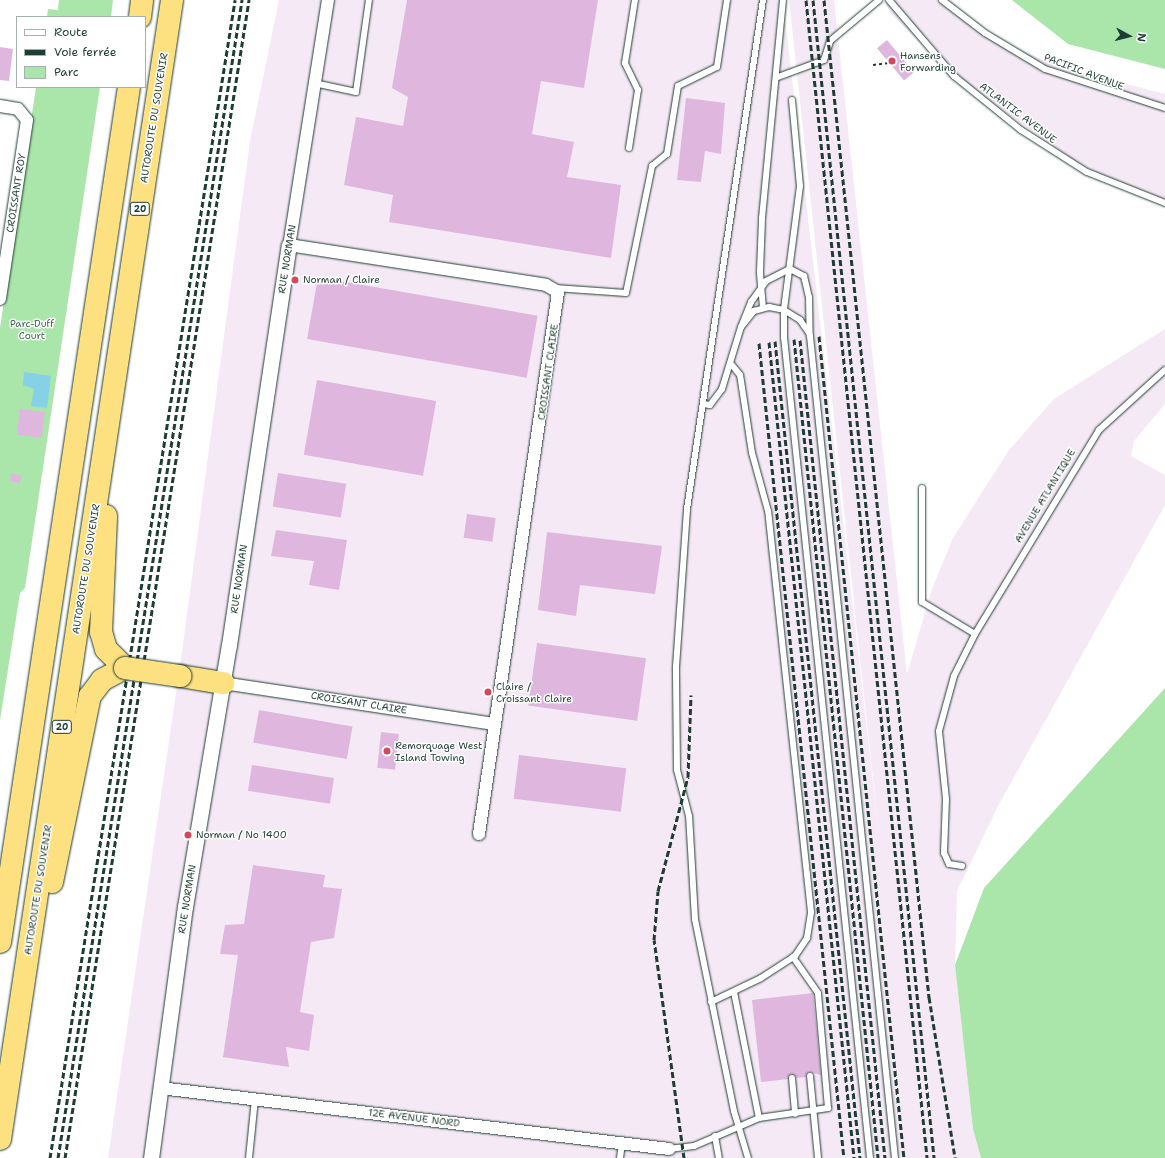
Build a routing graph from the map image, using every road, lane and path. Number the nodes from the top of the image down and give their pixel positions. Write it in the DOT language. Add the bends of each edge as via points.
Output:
graph roads {
  1 [pos="142,0"];
  2 [pos="172,0"];
  3 [pos="328,0"];
  4 [pos="369,0"];
  5 [pos="635,0"];
  6 [pos="726,0"];
  7 [pos="763,0"];
  8 [pos="784,0"];
  9 [pos="879,0"];
  10 [pos="888,0"];
  11 [pos="942,0"];
  12 [pos="140,16"];
  13 [pos="889,63"];
  14 [pos="872,65"];
  15 [pos="778,77"];
  16 [pos="314,83"];
  17 [pos="129,88"];
  18 [pos="792,100"];
  19 [pos="0,106"];
  20 [pos="1165,108"];
  21 [pos="629,148"];
  22 [pos="1165,204"];
  23 [pos="289,245"];
  24 [pos="790,269"];
  25 [pos="760,287"];
  26 [pos="555,288"];
  27 [pos="0,299"];
  28 [pos="763,308"];
  29 [pos="784,310"];
  30 [pos="741,327"];
  31 [pos="810,336"];
  32 [pos="732,365"];
  33 [pos="1165,370"];
  34 [pos="703,404"];
  35 [pos="109,418"];
  36 [pos="922,488"];
  37 [pos="975,634"];
  38 [pos="121,667"];
  39 [pos="223,682"];
  40 [pos="495,724"];
  41 [pos="479,834"];
  42 [pos="962,866"];
  43 [pos="0,942"];
  44 [pos="793,957"];
  45 [pos="734,992"];
  46 [pos="712,1002"];
  47 [pos="15,1037"];
  48 [pos="810,1076"];
  49 [pos="792,1078"];
  50 [pos="160,1088"];
  51 [pos="255,1099"];
  52 [pos="814,1112"];
  53 [pos="795,1114"];
  54 [pos="759,1118"];
  55 [pos="738,1124"];
  56 [pos="715,1136"];
  57 [pos="0,1139"];
  58 [pos="622,1143"];
  59 [pos="669,1149"];
  60 [pos="151,1158"];
  61 [pos="248,1158"];
  62 [pos="620,1158"];
  63 [pos="720,1158"];
  64 [pos="748,1158"];
  65 [pos="818,1158"];
  66 [pos="870,1158"];
  67 [pos="895,1158"];
  1 -- 12 [label="highway"];
  2 -- 35 [label="highway, AUTOROUTE DU SOUVENIR / 20"];
  3 -- 16 [label="street, RUE NORMAN"];
  4 -- 16 [label="lane" via="356,92"];
  5 -- 21 [label="lane" via="625,63 638,90"];
  6 -- 26 [label="lane" via="717,67 678,86 667,154 652,166 626,293"];
  7 -- 34 [label="lane"];
  8 -- 15 [label="lane"];
  9 -- 15 [label="lane" via="830,41 824,60"];
  10 -- 22 [label="lane, ATLANTIC AVENUE" via="954,76 1021,130 1087,172"];
  11 -- 20 [label="lane, PACIFIC AVENUE" via="985,33 1045,69"];
  13 -- 14 [label="path"];
  15 -- 25 [label="lane" via="762,218"];
  16 -- 23 [label="street, RUE NORMAN"];
  17 -- 43 [label="highway"];
  18 -- 24 [label="lane" via="800,179"];
  19 -- 27 [label="street, CROISSANT ROY" via="18,109 27,120"];
  23 -- 26 [label="street"];
  23 -- 39 [label="street, RUE NORMAN"];
  24 -- 25 [label="lane" via="772,276"];
  24 -- 29 [label="lane"];
  24 -- 31 [label="lane" via="800,272 807,281"];
  25 -- 28 [label="lane"];
  25 -- 30 [label="lane"];
  26 -- 40 [label="street, CROISSANT CLAIRE" via="559,295 558,307"];
  28 -- 29 [label="lane"];
  28 -- 30 [label="lane" via="749,314"];
  29 -- 31 [label="lane" via="804,324"];
  29 -- 66 [label="lane"];
  30 -- 32 [label="lane"];
  31 -- 67 [label="lane"];
  32 -- 34 [label="lane" via="716,399 710,405"];
  32 -- 44 [label="lane" via="740,375 752,453 767,506 786,658 810,903 807,938"];
  33 -- 37 [label="lane, AVENUE ATLANTIQUE" via="1099,430"];
  34 -- 46 [label="lane" via="687,509 680,601 676,752 679,784 689,816 694,919"];
  35 -- 38 [label="highway" via="101,632 106,649"];
  35 -- 47 [label="highway, AUTOROUTE DU SOUVENIR / 20"];
  36 -- 37 [label="lane" via="921,599 930,610"];
  37 -- 42 [label="lane, AVENUE ATLANTIQUE" via="954,676 939,731 946,799 944,853 949,864"];
  38 -- 39 [label="highway, bridge"];
  38 -- 47 [label="highway" via="97,684 90,696 74,790"];
  39 -- 40 [label="street, CROISSANT CLAIRE"];
  39 -- 50 [label="street, RUE NORMAN"];
  40 -- 41 [label="street, CROISSANT CLAIRE"];
  44 -- 45 [label="lane"];
  44 -- 52 [label="lane" via="814,981 818,993 829,1102 826,1110"];
  45 -- 46 [label="lane"];
  45 -- 54 [label="lane"];
  46 -- 55 [label="lane"];
  47 -- 57 [label="highway, AUTOROUTE DU SOUVENIR / 20"];
  48 -- 52 [label="lane"];
  49 -- 53 [label="lane"];
  50 -- 51 [label="street, 12E AVENUE NORD"];
  50 -- 60 [label="street, RUE NORMAN"];
  51 -- 58 [label="street, 12E AVENUE NORD"];
  51 -- 61 [label="lane"];
  52 -- 53 [label="lane"];
  52 -- 65 [label="lane"];
  53 -- 54 [label="lane"];
  54 -- 55 [label="lane"];
  55 -- 56 [label="lane"];
  55 -- 64 [label="lane"];
  56 -- 59 [label="lane" via="694,1146"];
  56 -- 63 [label="lane"];
  58 -- 59 [label="street, 12E AVENUE NORD"];
  58 -- 62 [label="lane"];
}
